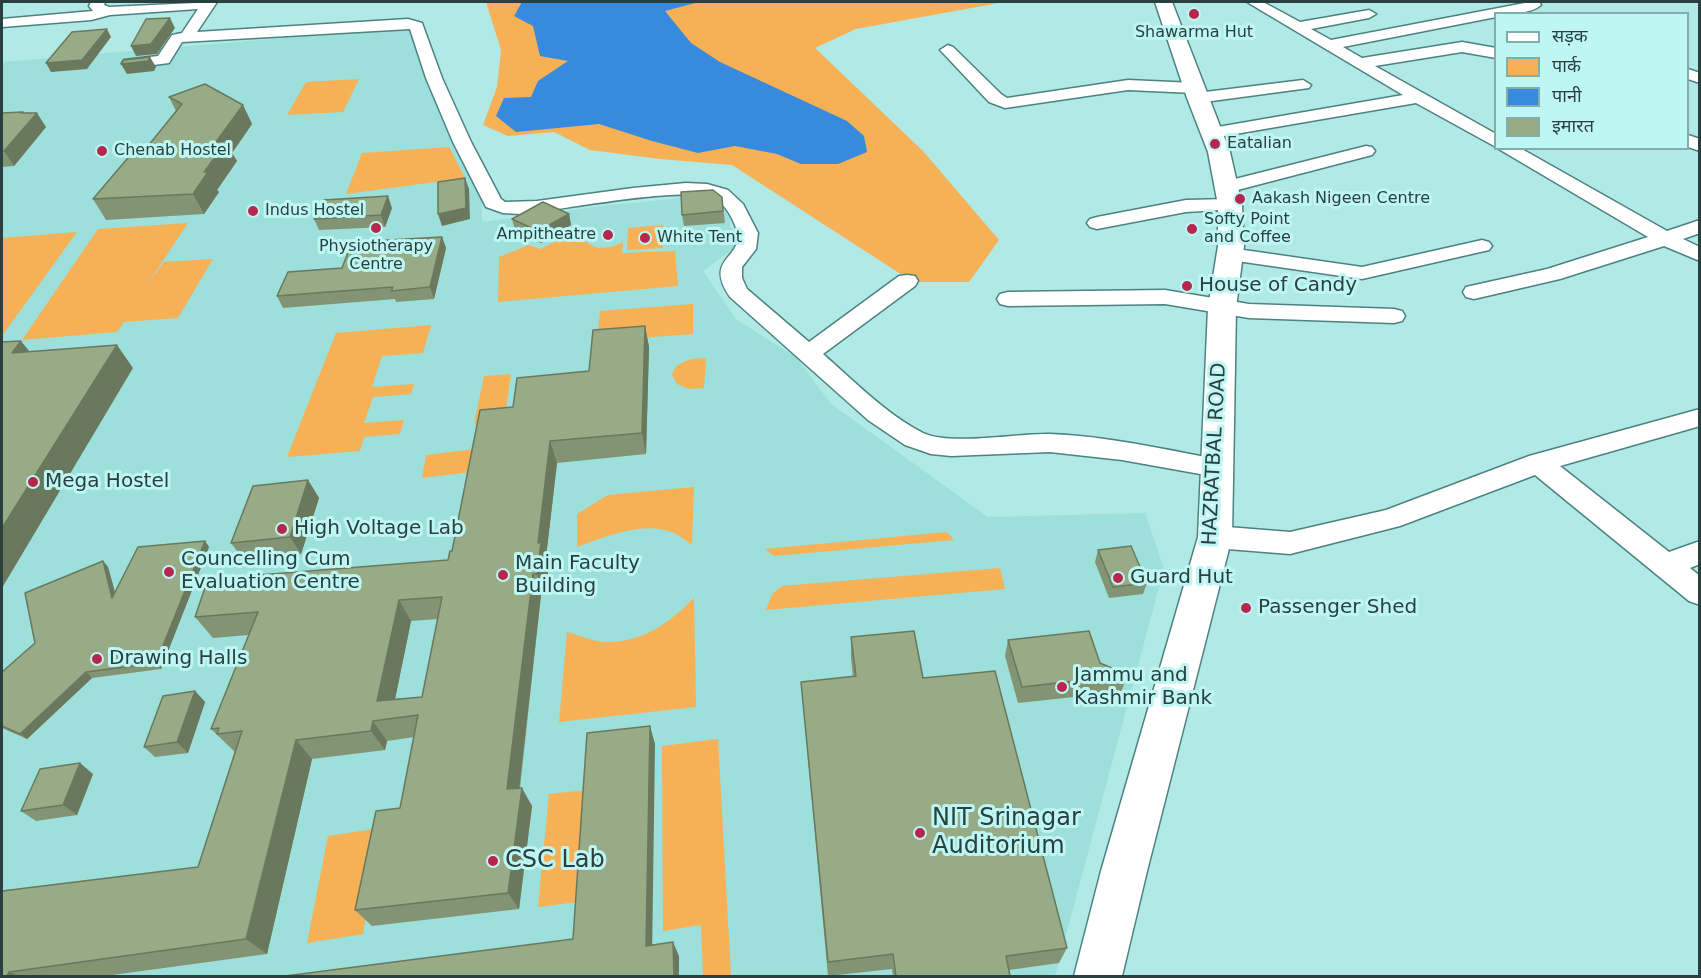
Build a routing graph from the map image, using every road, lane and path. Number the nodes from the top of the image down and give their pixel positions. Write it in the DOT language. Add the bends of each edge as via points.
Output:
graph roads {
  1 [pos="1163,2"];
  2 [pos="1254,2"];
  3 [pos="209,3"];
  4 [pos="1533,5"];
  5 [pos="103,6"];
  6 [pos="1497,12"];
  7 [pos="1494,13"];
  8 [pos="1369,14"];
  9 [pos="2,23"];
  10 [pos="1298,27"];
  11 [pos="192,37"];
  12 [pos="1329,45"];
  13 [pos="948,50"];
  14 [pos="1494,53"];
  15 [pos="130,63"];
  16 [pos="1362,63"];
  17 [pos="1303,85"];
  18 [pos="1195,93"];
  19 [pos="1419,97"];
  20 [pos="1212,133"];
  21 [pos="1494,141"];
  22 [pos="1510,150"];
  23 [pos="1366,151"];
  24 [pos="1228,196"];
  25 [pos="1097,223"];
  26 [pos="1700,226"];
  27 [pos="1665,238"];
  28 [pos="1482,246"];
  29 [pos="1230,254"];
  30 [pos="1700,255"];
  31 [pos="907,281"];
  32 [pos="1474,292"];
  33 [pos="1008,299"];
  34 [pos="1222,308"];
  35 [pos="1394,316"];
  36 [pos="808,352"];
  37 [pos="1700,417"];
  38 [pos="1538,464"];
  39 [pos="1217,468"];
  40 [pos="1215,537"];
  41 [pos="1700,552"];
  42 [pos="1667,565"];
  43 [pos="1700,593"];
  44 [pos="1098,976"];
  1 -- 18 [label="main road, HAZRATBAL ROAD"];
  2 -- 10 [label="street"];
  3 -- 5 [label="street"];
  3 -- 11 [label="street" via="189,32"];
  4 -- 6 [label="street"];
  5 -- 9 [label="street" via="91,16"];
  7 -- 12 [label="street"];
  8 -- 10 [label="street"];
  10 -- 12 [label="street"];
  11 -- 15 [label="street" via="177,38 163,60"];
  11 -- 36 [label="street" via="414,24 462,142 493,203 505,209 693,189 721,194 741,216 747,230 748,244 731,266 731,278 738,292"];
  12 -- 16 [label="street"];
  13 -- 18 [label="street" via="995,98 1005,103 1128,85"];
  14 -- 16 [label="street" via="1462,47"];
  16 -- 19 [label="street"];
  17 -- 18 [label="street"];
  18 -- 20 [label="main road, HAZRATBAL ROAD"];
  19 -- 20 [label="street"];
  19 -- 21 [label="street"];
  20 -- 24 [label="main road, HAZRATBAL ROAD"];
  22 -- 27 [label="street"];
  23 -- 24 [label="street"];
  24 -- 25 [label="street"];
  24 -- 29 [label="main road, HAZRATBAL ROAD"];
  26 -- 27 [label="street"];
  27 -- 30 [label="street"];
  27 -- 32 [label="street" via="1552,274"];
  28 -- 29 [label="street" via="1362,273"];
  29 -- 34 [label="main road, HAZRATBAL ROAD"];
  31 -- 36 [label="street"];
  33 -- 34 [label="street" via="1165,297"];
  34 -- 35 [label="street"];
  34 -- 39 [label="main road, HAZRATBAL ROAD"];
  36 -- 39 [label="street" via="899,430 931,445 1050,443"];
  37 -- 38 [label="street"];
  38 -- 40 [label="street" via="1390,519 1290,543"];
  38 -- 42 [label="street"];
  39 -- 40 [label="main road, HAZRATBAL ROAD"];
  40 -- 44 [label="main road, HAZRATBAL ROAD"];
  41 -- 42 [label="street"];
  42 -- 43 [label="street"];
}
